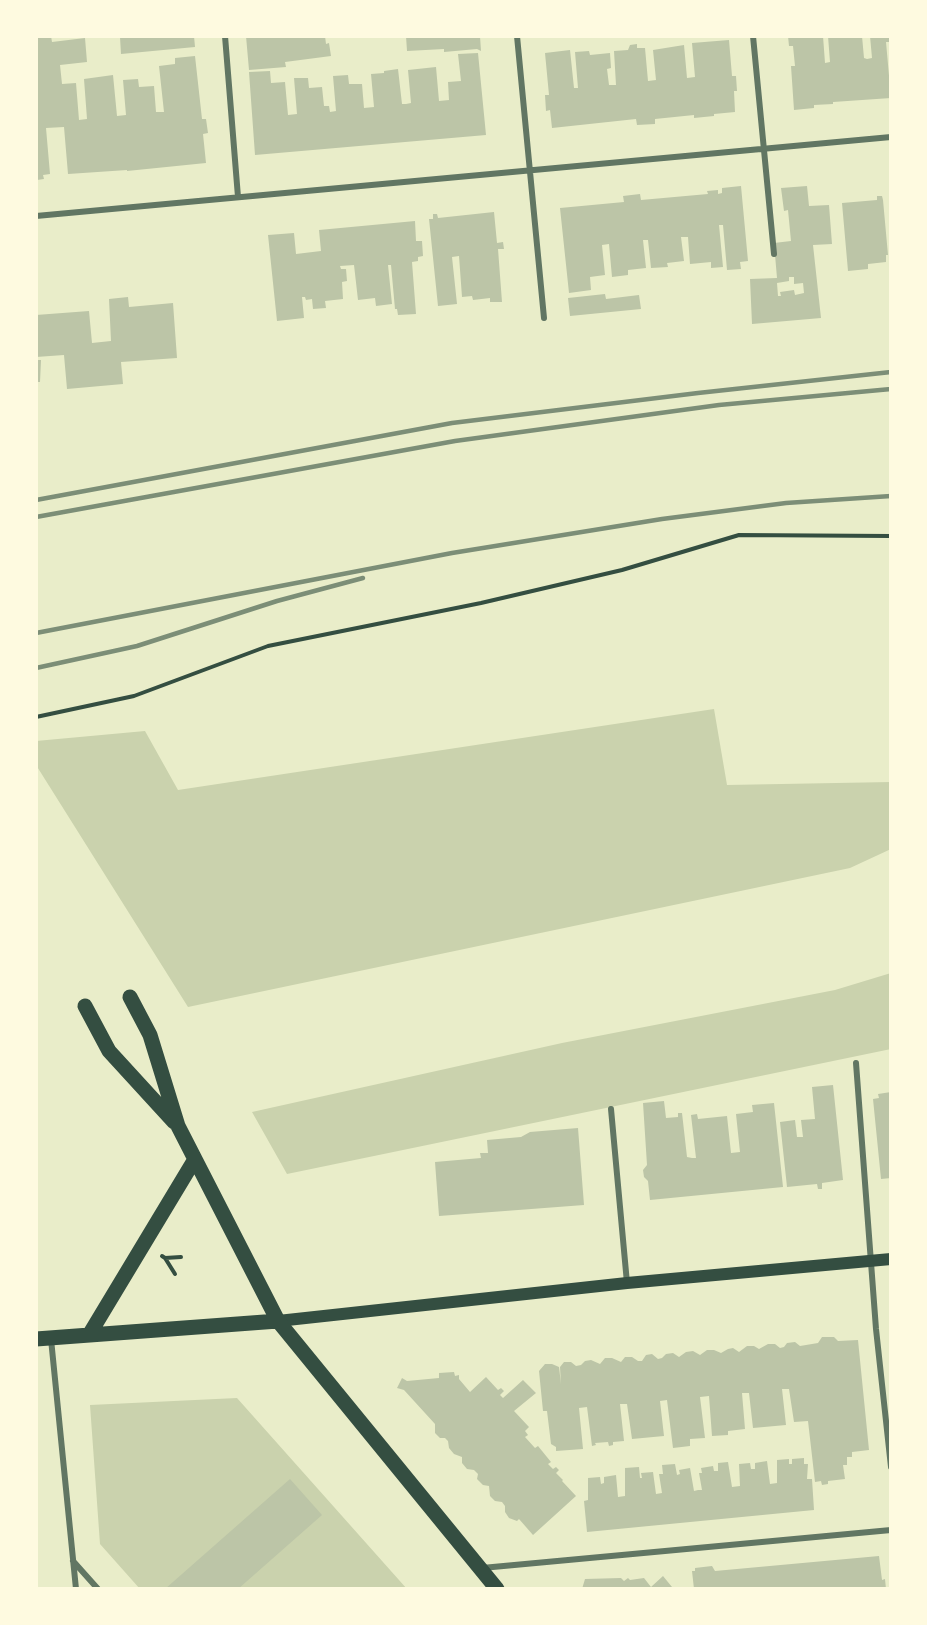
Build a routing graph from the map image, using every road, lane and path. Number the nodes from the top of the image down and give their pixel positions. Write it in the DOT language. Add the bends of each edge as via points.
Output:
graph roads {
  1 [pos="225,36"];
  2 [pos="517,36"];
  3 [pos="753,36"];
  4 [pos="891,137"];
  5 [pos="763,148"];
  6 [pos="529,171"];
  7 [pos="238,197"];
  8 [pos="36,216"];
  9 [pos="774,254"];
  10 [pos="544,318"];
  11 [pos="891,536"];
  12 [pos="36,717"];
  13 [pos="130,998"];
  14 [pos="85,1006"];
  15 [pos="856,1063"];
  16 [pos="611,1110"];
  17 [pos="178,1126"];
  18 [pos="195,1159"];
  19 [pos="158,1254"];
  20 [pos="181,1257"];
  21 [pos="165,1258"];
  22 [pos="891,1259"];
  23 [pos="872,1260"];
  24 [pos="175,1274"];
  25 [pos="627,1283"];
  26 [pos="278,1321"];
  27 [pos="89,1335"];
  28 [pos="43,1339"];
  29 [pos="891,1467"];
  30 [pos="891,1530"];
  31 [pos="73,1561"];
  32 [pos="478,1568"];
  33 [pos="76,1589"];
  34 [pos="98,1589"];
  35 [pos="497,1589"];
  1 -- 7 [label="street"];
  2 -- 6 [label="street"];
  3 -- 5 [label="street"];
  4 -- 5 [label="street"];
  5 -- 6 [label="street"];
  5 -- 9 [label="street"];
  6 -- 7 [label="street"];
  6 -- 10 [label="street"];
  7 -- 8 [label="street"];
  11 -- 12 [label="path" via="739,535 622,570 268,646 134,696"];
  13 -- 17 [label="main road" via="150,1035"];
  14 -- 17 [label="main road" via="109,1051"];
  15 -- 23 [label="street"];
  16 -- 25 [label="street"];
  17 -- 18 [label="main road"];
  18 -- 26 [label="main road"];
  18 -- 27 [label="main road"];
  19 -- 21 [label="path"];
  20 -- 21 [label="path"];
  21 -- 24 [label="path"];
  22 -- 23 [label="main road"];
  23 -- 25 [label="main road"];
  23 -- 29 [label="street"];
  25 -- 26 [label="main road"];
  26 -- 27 [label="main road"];
  26 -- 32 [label="main road"];
  27 -- 28 [label="main road"];
  28 -- 31 [label="street"];
  30 -- 32 [label="street"];
  31 -- 33 [label="street"];
  31 -- 34 [label="street"];
  32 -- 35 [label="main road"];
}
